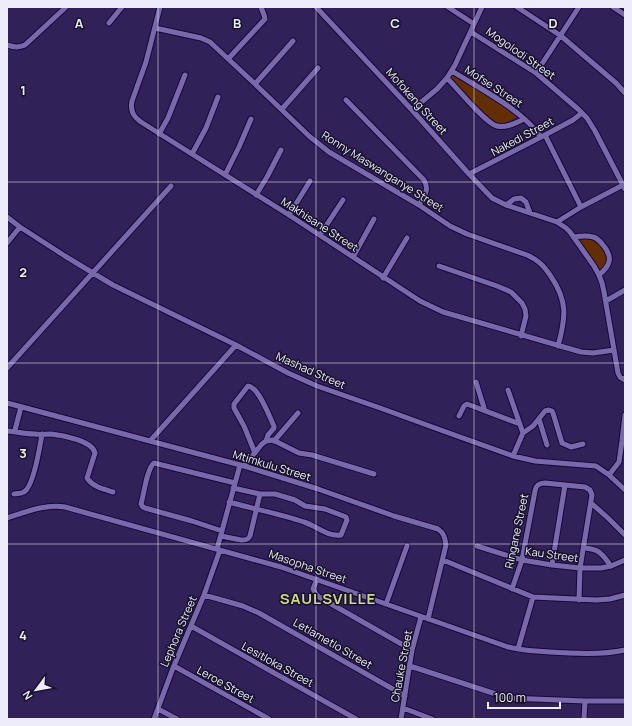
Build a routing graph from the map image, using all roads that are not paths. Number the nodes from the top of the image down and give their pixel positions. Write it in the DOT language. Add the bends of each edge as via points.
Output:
graph roads {
  1 [pos="66,7"];
  2 [pos="122,7"];
  3 [pos="160,7"];
  4 [pos="261,7"];
  5 [pos="316,7"];
  6 [pos="448,7"];
  7 [pos="482,7"];
  8 [pos="517,7"];
  9 [pos="579,7"];
  10 [pos="612,7"];
  11 [pos="625,15"];
  12 [pos="109,23"];
  13 [pos="474,24"];
  14 [pos="155,28"];
  15 [pos="471,32"];
  16 [pos="560,36"];
  17 [pos="293,41"];
  18 [pos="7,45"];
  19 [pos="228,59"];
  20 [pos="318,68"];
  21 [pos="452,71"];
  22 [pos="536,73"];
  23 [pos="185,75"];
  24 [pos="447,78"];
  25 [pos="255,84"];
  26 [pos="625,93"];
  27 [pos="218,97"];
  28 [pos="346,100"];
  29 [pos="282,109"];
  30 [pos="412,110"];
  31 [pos="582,113"];
  32 [pos="251,119"];
  33 [pos="524,119"];
  34 [pos="159,134"];
  35 [pos="543,136"];
  36 [pos="281,150"];
  37 [pos="192,154"];
  38 [pos="469,174"];
  39 [pos="225,175"];
  40 [pos="310,181"];
  41 [pos="171,186"];
  42 [pos="624,186"];
  43 [pos="256,195"];
  44 [pos="342,200"];
  45 [pos="418,205"];
  46 [pos="506,205"];
  47 [pos="581,207"];
  48 [pos="530,213"];
  49 [pos="289,215"];
  50 [pos="7,217"];
  51 [pos="374,219"];
  52 [pos="557,222"];
  53 [pos="20,227"];
  54 [pos="320,235"];
  55 [pos="574,237"];
  56 [pos="407,238"];
  57 [pos="7,244"];
  58 [pos="352,257"];
  59 [pos="439,266"];
  60 [pos="93,273"];
  61 [pos="599,274"];
  62 [pos="383,278"];
  63 [pos="625,290"];
  64 [pos="606,301"];
  65 [pos="522,336"];
  66 [pos="236,345"];
  67 [pos="558,346"];
  68 [pos="614,350"];
  69 [pos="7,368"];
  70 [pos="623,378"];
  71 [pos="476,382"];
  72 [pos="508,390"];
  73 [pos="7,403"];
  74 [pos="22,407"];
  75 [pos="485,411"];
  76 [pos="298,413"];
  77 [pos="625,415"];
  78 [pos="459,416"];
  79 [pos="539,419"];
  80 [pos="520,424"];
  81 [pos="7,431"];
  82 [pos="16,432"];
  83 [pos="523,433"];
  84 [pos="42,434"];
  85 [pos="150,441"];
  86 [pos="266,441"];
  87 [pos="274,441"];
  88 [pos="624,441"];
  89 [pos="583,444"];
  90 [pos="547,445"];
  91 [pos="255,453"];
  92 [pos="513,456"];
  93 [pos="242,466"];
  94 [pos="374,474"];
  95 [pos="609,475"];
  96 [pos="234,485"];
  97 [pos="565,485"];
  98 [pos="625,490"];
  99 [pos="113,492"];
  100 [pos="14,494"];
  101 [pos="260,494"];
  102 [pos="229,502"];
  103 [pos="591,503"];
  104 [pos="256,510"];
  105 [pos="7,518"];
  106 [pos="221,533"];
  107 [pos="625,536"];
  108 [pos="407,546"];
  109 [pos="476,546"];
  110 [pos="584,548"];
  111 [pos="219,550"];
  112 [pos="442,560"];
  113 [pos="522,560"];
  114 [pos="625,560"];
  115 [pos="552,566"];
  116 [pos="611,566"];
  117 [pos="580,568"];
  118 [pos="317,579"];
  119 [pos="512,589"];
  120 [pos="204,595"];
  121 [pos="625,595"];
  122 [pos="533,597"];
  123 [pos="579,600"];
  124 [pos="386,604"];
  125 [pos="420,617"];
  126 [pos="428,619"];
  127 [pos="191,626"];
  128 [pos="518,649"];
  129 [pos="412,650"];
  130 [pos="625,650"];
  131 [pos="174,666"];
  132 [pos="410,666"];
  133 [pos="405,696"];
  134 [pos="584,701"];
  135 [pos="625,701"];
  136 [pos="403,708"];
  137 [pos="158,709"];
  138 [pos="154,719"];
  139 [pos="177,719"];
  140 [pos="269,719"];
  141 [pos="356,719"];
  142 [pos="401,719"];
  143 [pos="432,719"];
  144 [pos="584,719"];
  1 -- 18 [label="street" via="25,45"];
  2 -- 12 [label="street"];
  3 -- 14 [label="street, Makhisane Street"];
  4 -- 19 [label="street" via="265,19"];
  5 -- 30 [label="street, Mofokeng Street"];
  6 -- 13 [label="street, Mogolodi Street"];
  7 -- 13 [label="street"];
  8 -- 16 [label="street"];
  9 -- 16 [label="street"];
  10 -- 11 [label="street"];
  13 -- 15 [label="street"];
  14 -- 19 [label="street, Ronny Maswanganye Street" via="206,40"];
  14 -- 34 [label="street, Makhisane Street" via="131,107 137,119"];
  15 -- 21 [label="street"];
  15 -- 22 [label="street, Mogolodi Street"];
  16 -- 22 [label="street"];
  16 -- 26 [label="street"];
  17 -- 25 [label="street"];
  19 -- 25 [label="street, Ronny Maswanganye Street"];
  20 -- 29 [label="street"];
  21 -- 24 [label="street"];
  21 -- 33 [label="street, Mofse Street"];
  22 -- 31 [label="street, Mogolodi Street"];
  23 -- 34 [label="street"];
  24 -- 30 [label="street"];
  24 -- 33 [label="street, Mofse Street" via="491,124 503,126"];
  25 -- 29 [label="street, Ronny Maswanganye Street"];
  27 -- 37 [label="street"];
  28 -- 45 [label="street" via="426,183 427,190"];
  29 -- 45 [label="street, Ronny Maswanganye Street" via="326,149"];
  30 -- 38 [label="street, Mofokeng Street"];
  31 -- 35 [label="street, Nakedi Street"];
  31 -- 42 [label="street, Mogolodi Street" via="591,123"];
  32 -- 39 [label="street"];
  33 -- 35 [label="street, Mofse Street"];
  34 -- 37 [label="street, Makhisane Street"];
  35 -- 38 [label="street, Nakedi Street"];
  35 -- 47 [label="street, Mofse Street"];
  36 -- 43 [label="street"];
  37 -- 39 [label="street, Makhisane Street"];
  38 -- 46 [label="street, Mofokeng Street" via="492,198"];
  39 -- 43 [label="street, Makhisane Street"];
  40 -- 49 [label="street"];
  41 -- 60 [label="street"];
  42 -- 47 [label="street"];
  43 -- 49 [label="street, Makhisane Street"];
  44 -- 54 [label="street"];
  45 -- 67 [label="street, Ronny Maswanganye Street" via="450,226 541,263 554,280 562,298 564,320"];
  46 -- 48 [label="street, Mofokeng Street"];
  46 -- 48 [label="street" via="514,199 521,198 526,202"];
  47 -- 52 [label="street"];
  48 -- 52 [label="street, Mofokeng Street"];
  49 -- 54 [label="street, Makhisane Street"];
  50 -- 53 [label="street, Mashad Street"];
  51 -- 58 [label="street"];
  52 -- 55 [label="street, Mofokeng Street"];
  53 -- 57 [label="street"];
  53 -- 60 [label="street, Mashad Street"];
  54 -- 58 [label="street, Makhisane Street"];
  55 -- 61 [label="street, Mofokeng Street"];
  55 -- 61 [label="street" via="595,237 606,248 610,260 607,268"];
  56 -- 62 [label="street"];
  58 -- 62 [label="street, Makhisane Street"];
  59 -- 65 [label="street" via="511,292 525,310"];
  60 -- 66 [label="street, Mashad Street"];
  60 -- 69 [label="street"];
  61 -- 64 [label="street, Mofokeng Street"];
  62 -- 65 [label="street, Makhisane Street" via="443,312"];
  63 -- 64 [label="street"];
  64 -- 68 [label="street, Mofokeng Street"];
  65 -- 67 [label="street, Makhisane Street"];
  66 -- 85 [label="street"];
  66 -- 92 [label="street, Mashad Street" via="317,386"];
  67 -- 68 [label="street, Makhisane Street" via="586,353"];
  68 -- 70 [label="street, Mofokeng Street" via="618,373"];
  71 -- 75 [label="street"];
  72 -- 80 [label="street"];
  73 -- 74 [label="street, Mtimkulu Street"];
  74 -- 82 [label="street" via="15,425"];
  74 -- 85 [label="street, Mtimkulu Street"];
  75 -- 78 [label="street" via="466,404"];
  75 -- 80 [label="street"];
  76 -- 87 [label="street"];
  77 -- 88 [label="street"];
  79 -- 83 [label="street"];
  79 -- 89 [label="street" via="551,410 562,443 571,448"];
  79 -- 90 [label="street"];
  80 -- 83 [label="street"];
  81 -- 82 [label="street"];
  82 -- 84 [label="street"];
  83 -- 92 [label="street"];
  84 -- 99 [label="street" via="56,434 90,445 95,454 87,478 94,486"];
  84 -- 100 [label="street" via="33,477 25,492"];
  85 -- 93 [label="street, Mtimkulu Street"];
  86 -- 87 [label="street"];
  86 -- 91 [label="street"];
  86 -- 91 [label="street" via="274,426 259,395 254,388 248,386 234,404 234,408"];
  87 -- 94 [label="street" via="299,453"];
  88 -- 95 [label="street" via="618,462"];
  91 -- 93 [label="street"];
  92 -- 95 [label="street, Mashad Street" via="535,461 596,466"];
  93 -- 96 [label="street, Lephora Street"];
  93 -- 112 [label="street, Mtimkulu Street" via="438,530 446,541"];
  95 -- 98 [label="street, Mashad Street"];
  96 -- 101 [label="street"];
  96 -- 102 [label="street, Lephora Street"];
  96 -- 106 [label="street" via="154,463 150,467 142,504 145,508"];
  97 -- 103 [label="street, Ringane Street" via="590,490"];
  97 -- 113 [label="street, Ringane Street" via="540,483 536,486"];
  97 -- 115 [label="street"];
  101 -- 104 [label="street"];
  101 -- 104 [label="street" via="280,495 305,506 346,516 347,520 342,535 332,535 307,523"];
  102 -- 104 [label="street"];
  102 -- 106 [label="street, Lephora Street"];
  103 -- 107 [label="street"];
  103 -- 110 [label="street"];
  104 -- 106 [label="street" via="249,538 241,540"];
  105 -- 111 [label="street, Masopha Street" via="42,507 65,507"];
  106 -- 111 [label="street, Lephora Street"];
  108 -- 124 [label="street"];
  109 -- 113 [label="street, Kau Street"];
  110 -- 116 [label="street" via="600,552"];
  110 -- 117 [label="street"];
  111 -- 118 [label="street, Masopha Street"];
  111 -- 120 [label="street, Lephora Street"];
  112 -- 119 [label="street"];
  112 -- 126 [label="street, Mtimkulu Street"];
  113 -- 115 [label="street, Kau Street"];
  113 -- 119 [label="street, Ringane Street"];
  114 -- 116 [label="street, Kau Street"];
  115 -- 117 [label="street, Kau Street"];
  116 -- 117 [label="street, Kau Street"];
  117 -- 123 [label="street"];
  118 -- 124 [label="street, Masopha Street"];
  118 -- 129 [label="street" via="313,589 319,597"];
  119 -- 122 [label="street"];
  120 -- 127 [label="street, Lephora Street"];
  120 -- 133 [label="street, Letlametlo Street" via="259,613"];
  121 -- 123 [label="street" via="610,599"];
  122 -- 123 [label="street"];
  122 -- 128 [label="street"];
  124 -- 125 [label="street, Masopha Street"];
  125 -- 126 [label="street, Masopha Street"];
  125 -- 129 [label="street, Chauke Street"];
  126 -- 128 [label="street, Masopha Street"];
  127 -- 131 [label="street, Lephora Street"];
  127 -- 141 [label="street, Lesitloka Street"];
  128 -- 130 [label="street, Masopha Street" via="586,654"];
  129 -- 132 [label="street, Chauke Street"];
  131 -- 137 [label="street, Lephora Street"];
  131 -- 140 [label="street, Leroe Street"];
  132 -- 133 [label="street, Chauke Street"];
  132 -- 134 [label="street" via="504,697"];
  133 -- 136 [label="street, Chauke Street"];
  134 -- 135 [label="street"];
  134 -- 144 [label="street"];
  136 -- 142 [label="street, Chauke Street"];
  136 -- 143 [label="street"];
  137 -- 138 [label="street, Lephora Street"];
  137 -- 139 [label="street"];
}
